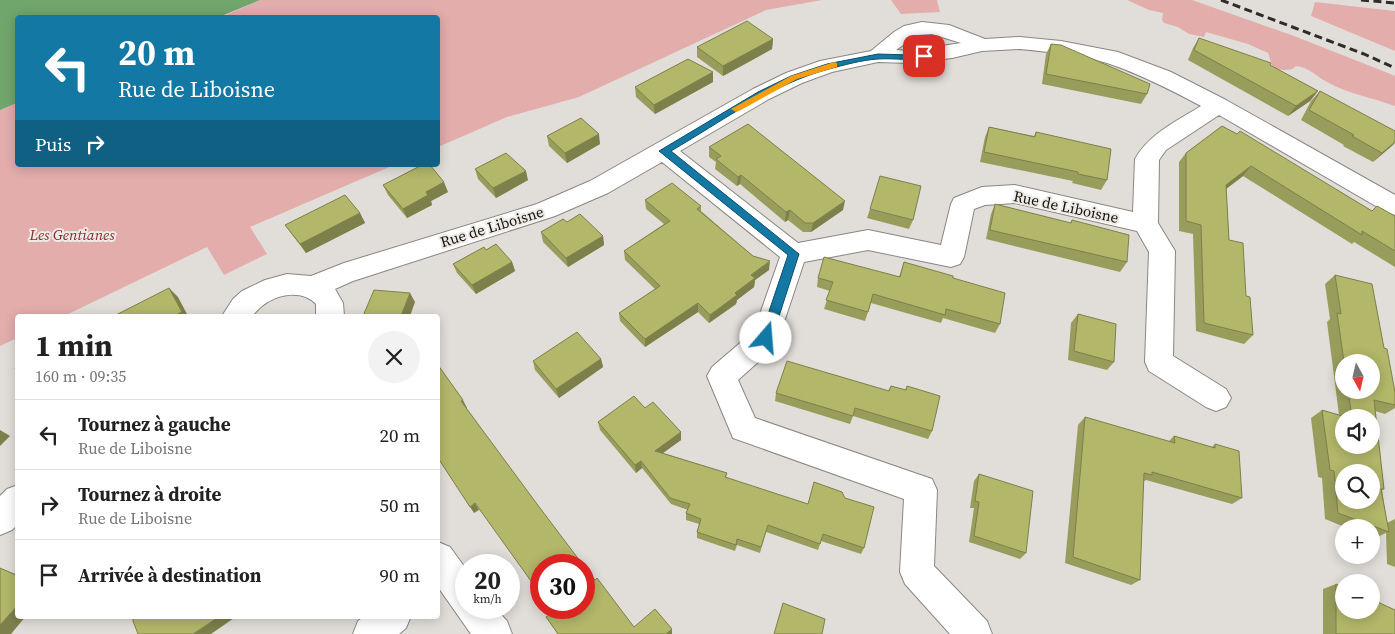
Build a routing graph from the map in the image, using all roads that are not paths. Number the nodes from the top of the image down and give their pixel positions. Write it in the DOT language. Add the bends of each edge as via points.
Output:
graph roads {
  1 [pos="982,45"];
  2 [pos="878,56"];
  3 [pos="1218,105"];
  4 [pos="664,151"];
  5 [pos="1395,206"];
  6 [pos="1145,224"];
  7 [pos="794,254"];
  8 [pos="314,287"];
  9 [pos="238,314"];
  10 [pos="331,314"];
  11 [pos="1216,398"];
  12 [pos="15,503"];
  13 [pos="0,519"];
  14 [pos="390,619"];
  15 [pos="482,619"];
  16 [pos="371,634"];
  17 [pos="494,634"];
  18 [pos="974,634"];
  1 -- 2 [label="street, Rue de Liboisne" via="910,57"];
  1 -- 2 [label="street, Rue de Liboisne" via="945,29 925,26 902,35"];
  1 -- 3 [label="street, Rue de Liboisne" via="1020,43 1053,46 1111,57 1163,77"];
  2 -- 4 [label="street, Rue de Liboisne" via="827,66 794,78"];
  3 -- 5 [label="street, Rue de Liboisne"];
  3 -- 6 [label="street" via="1158,144 1147,159"];
  4 -- 7 [label="street"];
  4 -- 8 [label="street, Rue de Liboisne" via="599,187 546,210 344,273"];
  6 -- 7 [label="street, Rue de Liboisne" via="1015,194 982,196 963,204 951,256 868,240"];
  6 -- 11 [label="street" via="1162,251 1160,362"];
  7 -- 18 [label="street" via="766,338 722,376 744,428 921,490 917,572"];
  8 -- 9 [label="street, Rue de Liboisne" via="290,285 265,291 250,300"];
  8 -- 10 [label="street" via="326,296 332,309"];
  12 -- 13 [label="street"];
  14 -- 16 [label="street"];
  15 -- 17 [label="street"];
}
